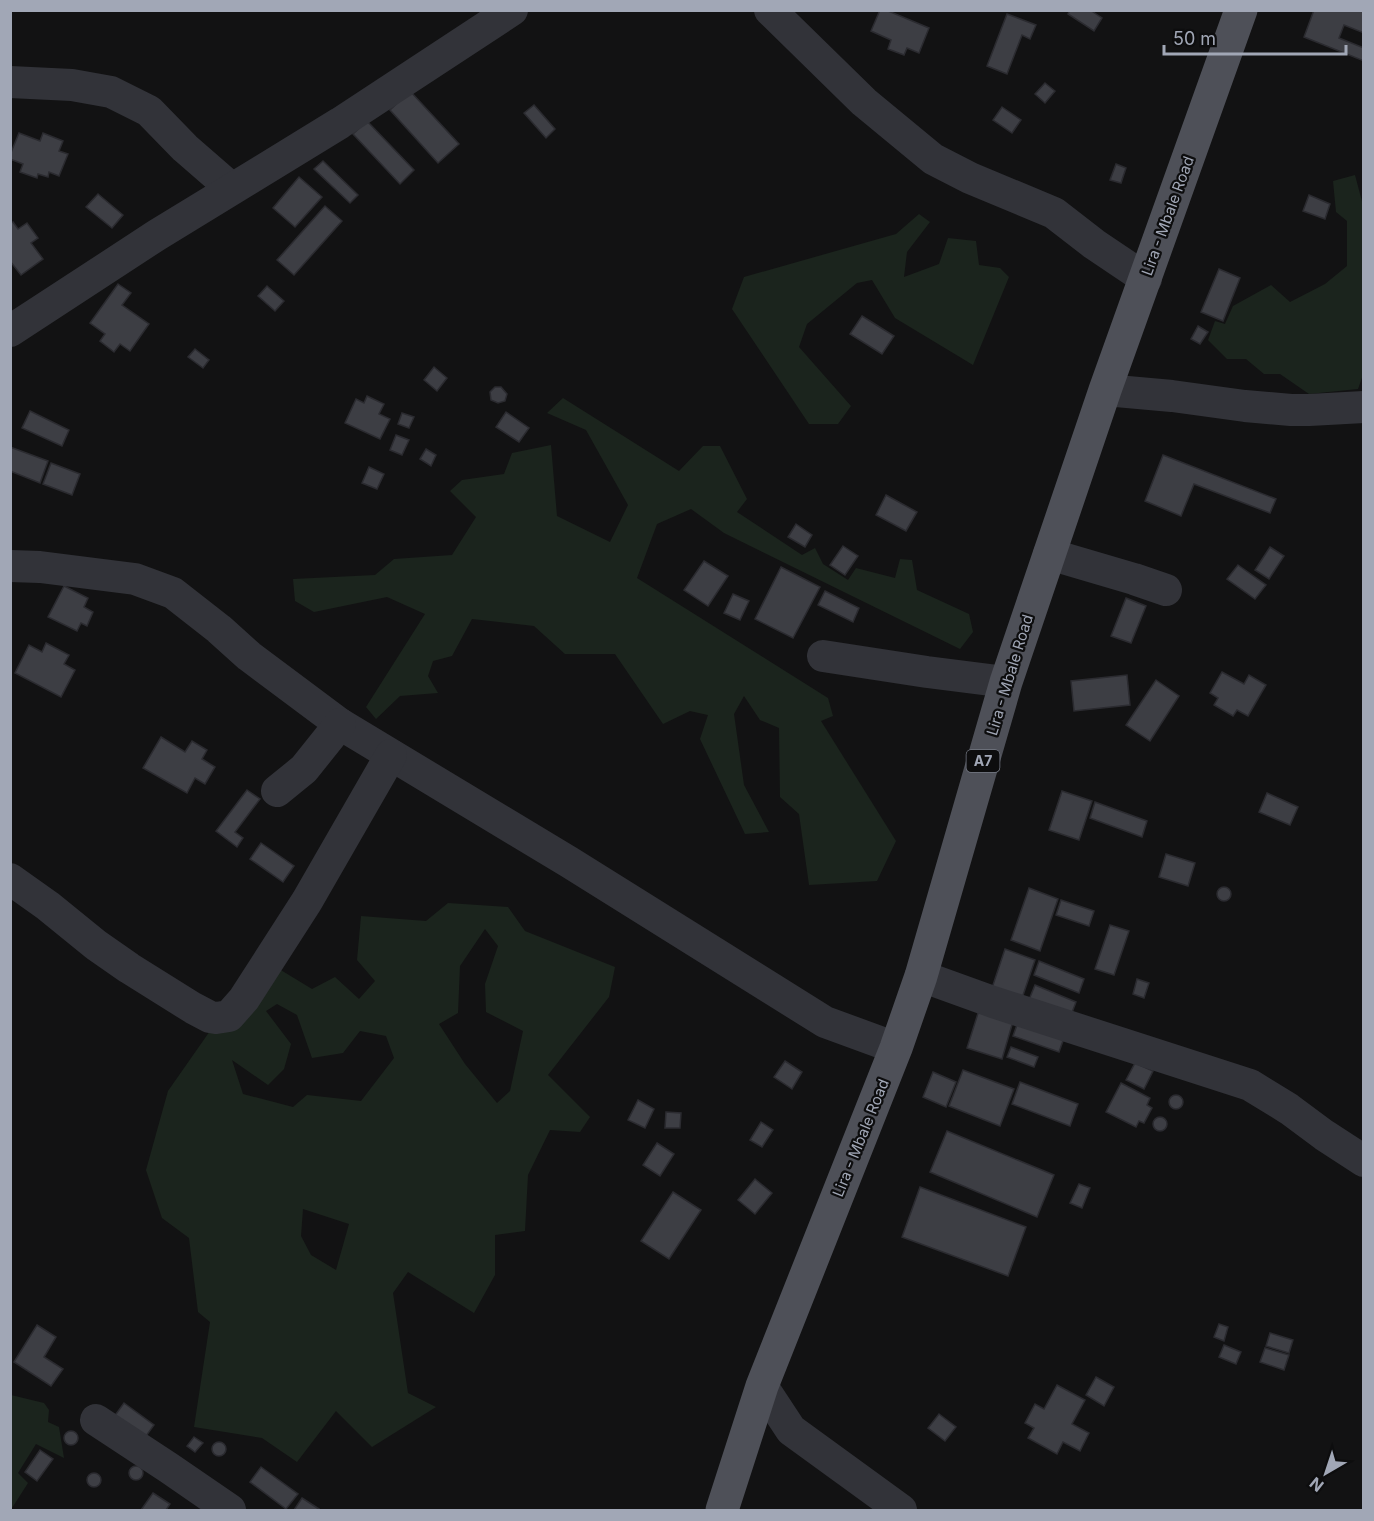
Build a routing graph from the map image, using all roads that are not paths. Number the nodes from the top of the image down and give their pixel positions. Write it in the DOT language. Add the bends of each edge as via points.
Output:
graph roads {
  1 [pos="512,10"];
  2 [pos="770,10"];
  3 [pos="1241,10"];
  4 [pos="10,82"];
  5 [pos="231,188"];
  6 [pos="1146,279"];
  7 [pos="10,331"];
  8 [pos="1105,390"];
  9 [pos="1364,407"];
  10 [pos="1049,554"];
  11 [pos="10,566"];
  12 [pos="1166,590"];
  13 [pos="823,656"];
  14 [pos="1006,682"];
  15 [pos="340,724"];
  16 [pos="391,755"];
  17 [pos="277,791"];
  18 [pos="10,879"];
  19 [pos="921,976"];
  20 [pos="896,1048"];
  21 [pos="1364,1161"];
  22 [pos="762,1386"];
  23 [pos="96,1420"];
  24 [pos="230,1510"];
  25 [pos="722,1510"];
  26 [pos="901,1510"];
  1 -- 5 [label="street" via="340,123"];
  2 -- 6 [label="street" via="864,102 933,159 1054,213"];
  3 -- 6 [label="main road, Lira - Mbale Road / A7"];
  4 -- 5 [label="street" via="72,85 111,92 149,111"];
  5 -- 7 [label="street"];
  6 -- 8 [label="main road, Lira - Mbale Road / A7"];
  8 -- 9 [label="street" via="1292,410"];
  8 -- 10 [label="main road, Lira - Mbale Road / A7"];
  10 -- 12 [label="street"];
  10 -- 14 [label="main road, Lira - Mbale Road / A7"];
  11 -- 15 [label="street" via="135,579 173,593"];
  13 -- 14 [label="street"];
  14 -- 19 [label="main road, Lira - Mbale Road / A7"];
  15 -- 16 [label="street"];
  15 -- 17 [label="street" via="304,769"];
  16 -- 18 [label="street" via="307,901 229,1016 210,1017 160,988"];
  16 -- 20 [label="street" via="825,1022"];
  19 -- 20 [label="main road, Lira - Mbale Road / A7"];
  19 -- 21 [label="street" via="1250,1085"];
  20 -- 22 [label="main road, Lira - Mbale Road / A7"];
  22 -- 25 [label="main road, Lira - Mbale Road / A7"];
  22 -- 26 [label="street" via="791,1430"];
  23 -- 24 [label="street"];
}
